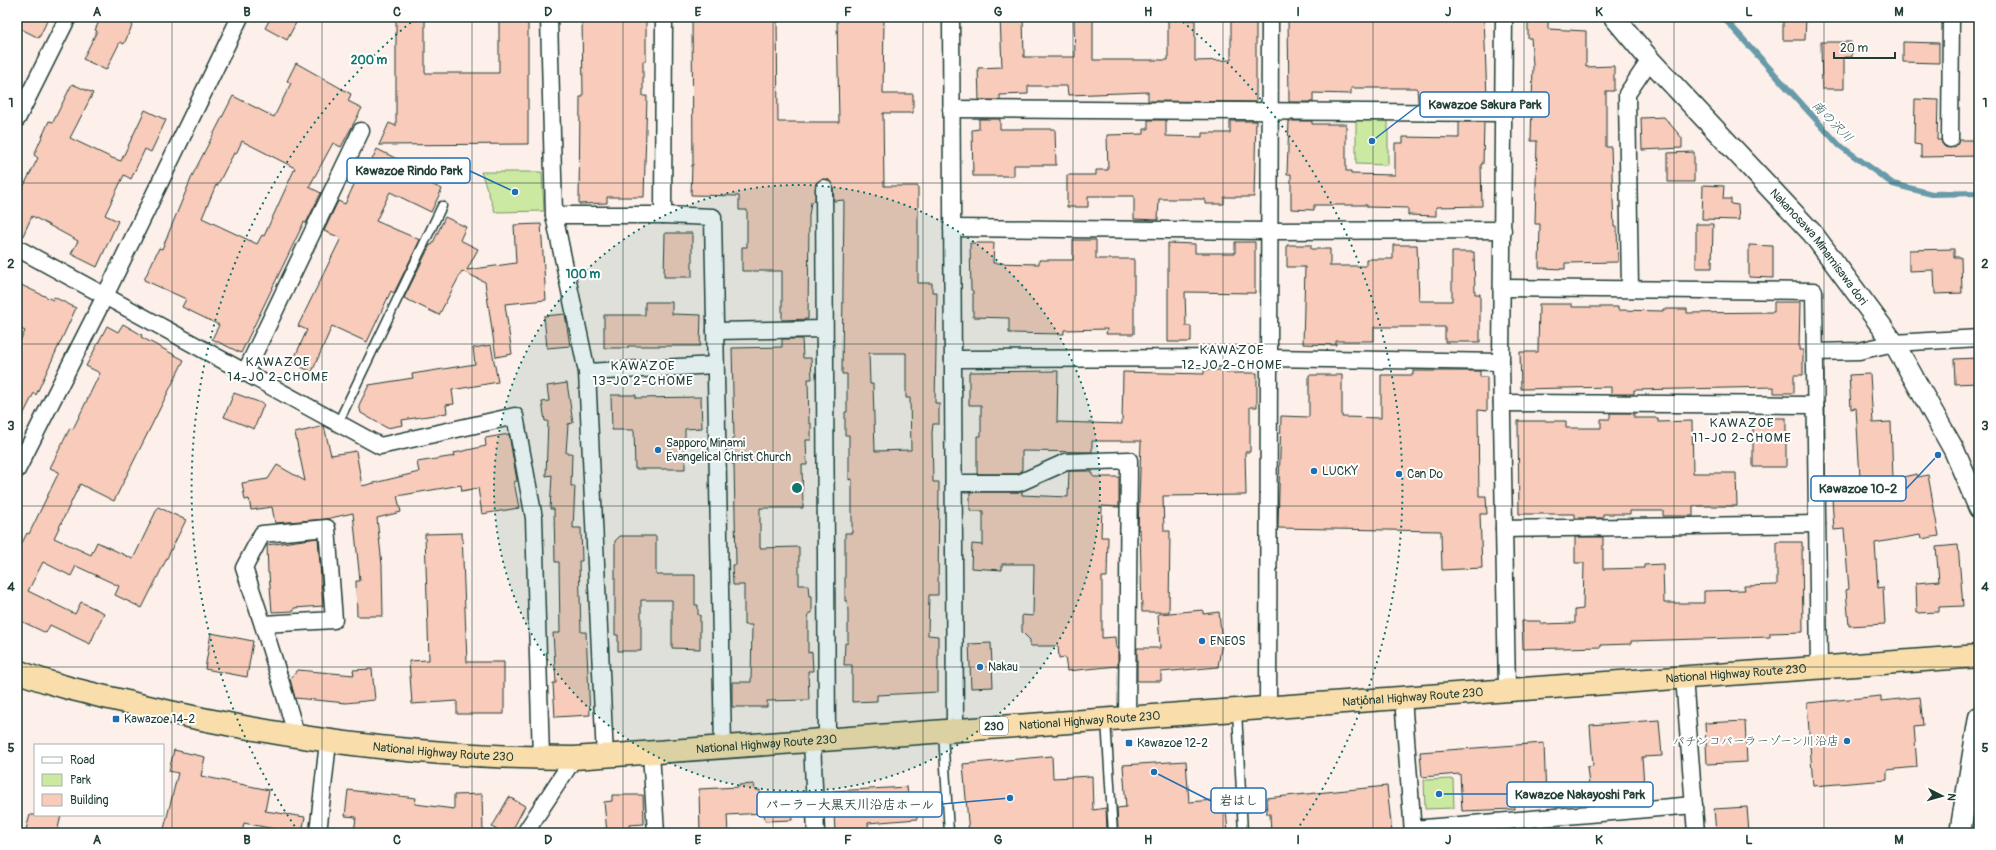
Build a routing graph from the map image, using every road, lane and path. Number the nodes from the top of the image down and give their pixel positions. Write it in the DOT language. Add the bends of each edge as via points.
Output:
graph roads {
  1 [pos="68,17"];
  2 [pos="240,17"];
  3 [pos="549,17"];
  4 [pos="664,17"];
  5 [pos="951,17"];
  6 [pos="1270,17"];
  7 [pos="1504,17"];
  8 [pos="1614,17"];
  9 [pos="1951,17"];
  10 [pos="1650,60"];
  11 [pos="951,109"];
  12 [pos="1270,111"];
  13 [pos="1503,113"];
  14 [pos="17,119"];
  15 [pos="361,131"];
  16 [pos="1950,139"];
  17 [pos="824,188"];
  18 [pos="442,206"];
  19 [pos="554,215"];
  20 [pos="663,215"];
  21 [pos="952,228"];
  22 [pos="1502,230"];
  23 [pos="1268,231"];
  24 [pos="17,248"];
  25 [pos="1502,288"];
  26 [pos="1630,288"];
  27 [pos="105,296"];
  28 [pos="824,329"];
  29 [pos="715,331"];
  30 [pos="1979,338"];
  31 [pos="1894,343"];
  32 [pos="1815,352"];
  33 [pos="1269,358"];
  34 [pos="953,359"];
  35 [pos="1502,362"];
  36 [pos="715,365"];
  37 [pos="587,372"];
  38 [pos="245,373"];
  39 [pos="1502,403"];
  40 [pos="1816,405"];
  41 [pos="338,423"];
  42 [pos="17,470"];
  43 [pos="954,483"];
  44 [pos="1979,508"];
  45 [pos="1817,524"];
  46 [pos="1504,529"];
  47 [pos="263,624"];
  48 [pos="1979,656"];
  49 [pos="1819,667"];
  50 [pos="17,671"];
  51 [pos="1684,676"];
  52 [pos="1507,690"];
  53 [pos="1403,698"];
  54 [pos="1268,707"];
  55 [pos="1237,709"];
  56 [pos="1979,717"];
  57 [pos="1116,718"];
  58 [pos="949,730"];
  59 [pos="297,738"];
  60 [pos="820,741"];
  61 [pos="328,742"];
  62 [pos="723,748"];
  63 [pos="652,753"];
  64 [pos="605,757"];
  65 [pos="541,758"];
  66 [pos="574,758"];
  67 [pos="1694,806"];
  68 [pos="1413,831"];
  69 [pos="318,833"];
  70 [pos="525,833"];
  71 [pos="656,833"];
  72 [pos="816,833"];
  73 [pos="949,833"];
  74 [pos="1113,833"];
  75 [pos="1243,833"];
  76 [pos="1696,833"];
  77 [pos="1960,833"];
  1 -- 14 [label="street"];
  2 -- 27 [label="street"];
  3 -- 19 [label="street"];
  4 -- 20 [label="street"];
  5 -- 11 [label="street"];
  6 -- 12 [label="street"];
  7 -- 13 [label="street"];
  8 -- 10 [label="street, Nakanosawa Minamisawa dori"];
  9 -- 16 [label="street"];
  10 -- 26 [label="street" via="1627,94"];
  10 -- 31 [label="street, Nakanosawa Minamisawa dori" via="1812,234"];
  11 -- 12 [label="street"];
  11 -- 21 [label="street"];
  12 -- 13 [label="street"];
  12 -- 23 [label="street"];
  13 -- 22 [label="street"];
  15 -- 38 [label="street"];
  17 -- 28 [label="street"];
  18 -- 41 [label="lane"];
  19 -- 20 [label="street"];
  19 -- 37 [label="street"];
  20 -- 29 [label="street" via="713,217"];
  21 -- 23 [label="street"];
  21 -- 34 [label="street"];
  22 -- 23 [label="street"];
  22 -- 25 [label="street"];
  23 -- 33 [label="street"];
  24 -- 27 [label="street"];
  25 -- 26 [label="street"];
  25 -- 35 [label="street"];
  26 -- 32 [label="street" via="1814,291"];
  27 -- 38 [label="street"];
  27 -- 42 [label="street"];
  28 -- 29 [label="street"];
  28 -- 60 [label="street"];
  29 -- 36 [label="street"];
  30 -- 31 [label="street"];
  31 -- 32 [label="street" via="1859,351"];
  31 -- 44 [label="street, Nakanosawa Minamisawa dori" via="1954,450"];
  32 -- 40 [label="street"];
  33 -- 34 [label="street"];
  33 -- 35 [label="street"];
  33 -- 54 [label="street"];
  34 -- 43 [label="street"];
  35 -- 39 [label="street"];
  36 -- 37 [label="street"];
  36 -- 62 [label="street"];
  37 -- 64 [label="street"];
  38 -- 41 [label="street"];
  39 -- 40 [label="street"];
  39 -- 46 [label="street"];
  40 -- 45 [label="street"];
  41 -- 65 [label="street" via="380,446 516,416 534,518"];
  43 -- 57 [label="street" via="1019,483 1066,462 1129,460"];
  43 -- 58 [label="street"];
  45 -- 46 [label="street"];
  45 -- 49 [label="street"];
  46 -- 52 [label="street"];
  47 -- 47 [label="street" via="244,568 262,534 327,528 334,620"];
  47 -- 59 [label="street"];
  48 -- 49 [label="highway, National Highway Route 230 / 230"];
  49 -- 51 [label="highway, National Highway Route 230 / 230"];
  50 -- 59 [label="highway, National Highway Route 230 / 230" via="57,685 165,712"];
  51 -- 52 [label="highway, National Highway Route 230 / 230"];
  51 -- 67 [label="street"];
  52 -- 53 [label="highway, National Highway Route 230 / 230"];
  53 -- 54 [label="highway, National Highway Route 230 / 230"];
  53 -- 68 [label="street"];
  54 -- 55 [label="highway, National Highway Route 230 / 230"];
  55 -- 57 [label="highway, National Highway Route 230 / 230"];
  55 -- 75 [label="lane"];
  56 -- 77 [label="street"];
  57 -- 58 [label="highway, National Highway Route 230 / 230"];
  57 -- 74 [label="lane"];
  58 -- 60 [label="highway, National Highway Route 230 / 230"];
  58 -- 73 [label="lane"];
  59 -- 61 [label="highway, National Highway Route 230 / 230"];
  60 -- 62 [label="highway, National Highway Route 230 / 230"];
  60 -- 72 [label="street"];
  61 -- 65 [label="highway, National Highway Route 230 / 230" via="434,754"];
  61 -- 69 [label="street"];
  62 -- 63 [label="highway, National Highway Route 230 / 230"];
  63 -- 64 [label="highway, National Highway Route 230 / 230"];
  63 -- 71 [label="street"];
  64 -- 66 [label="highway, National Highway Route 230 / 230"];
  65 -- 66 [label="highway, National Highway Route 230 / 230"];
  66 -- 70 [label="street"];
  67 -- 68 [label="street"];
  67 -- 76 [label="street"];
}
